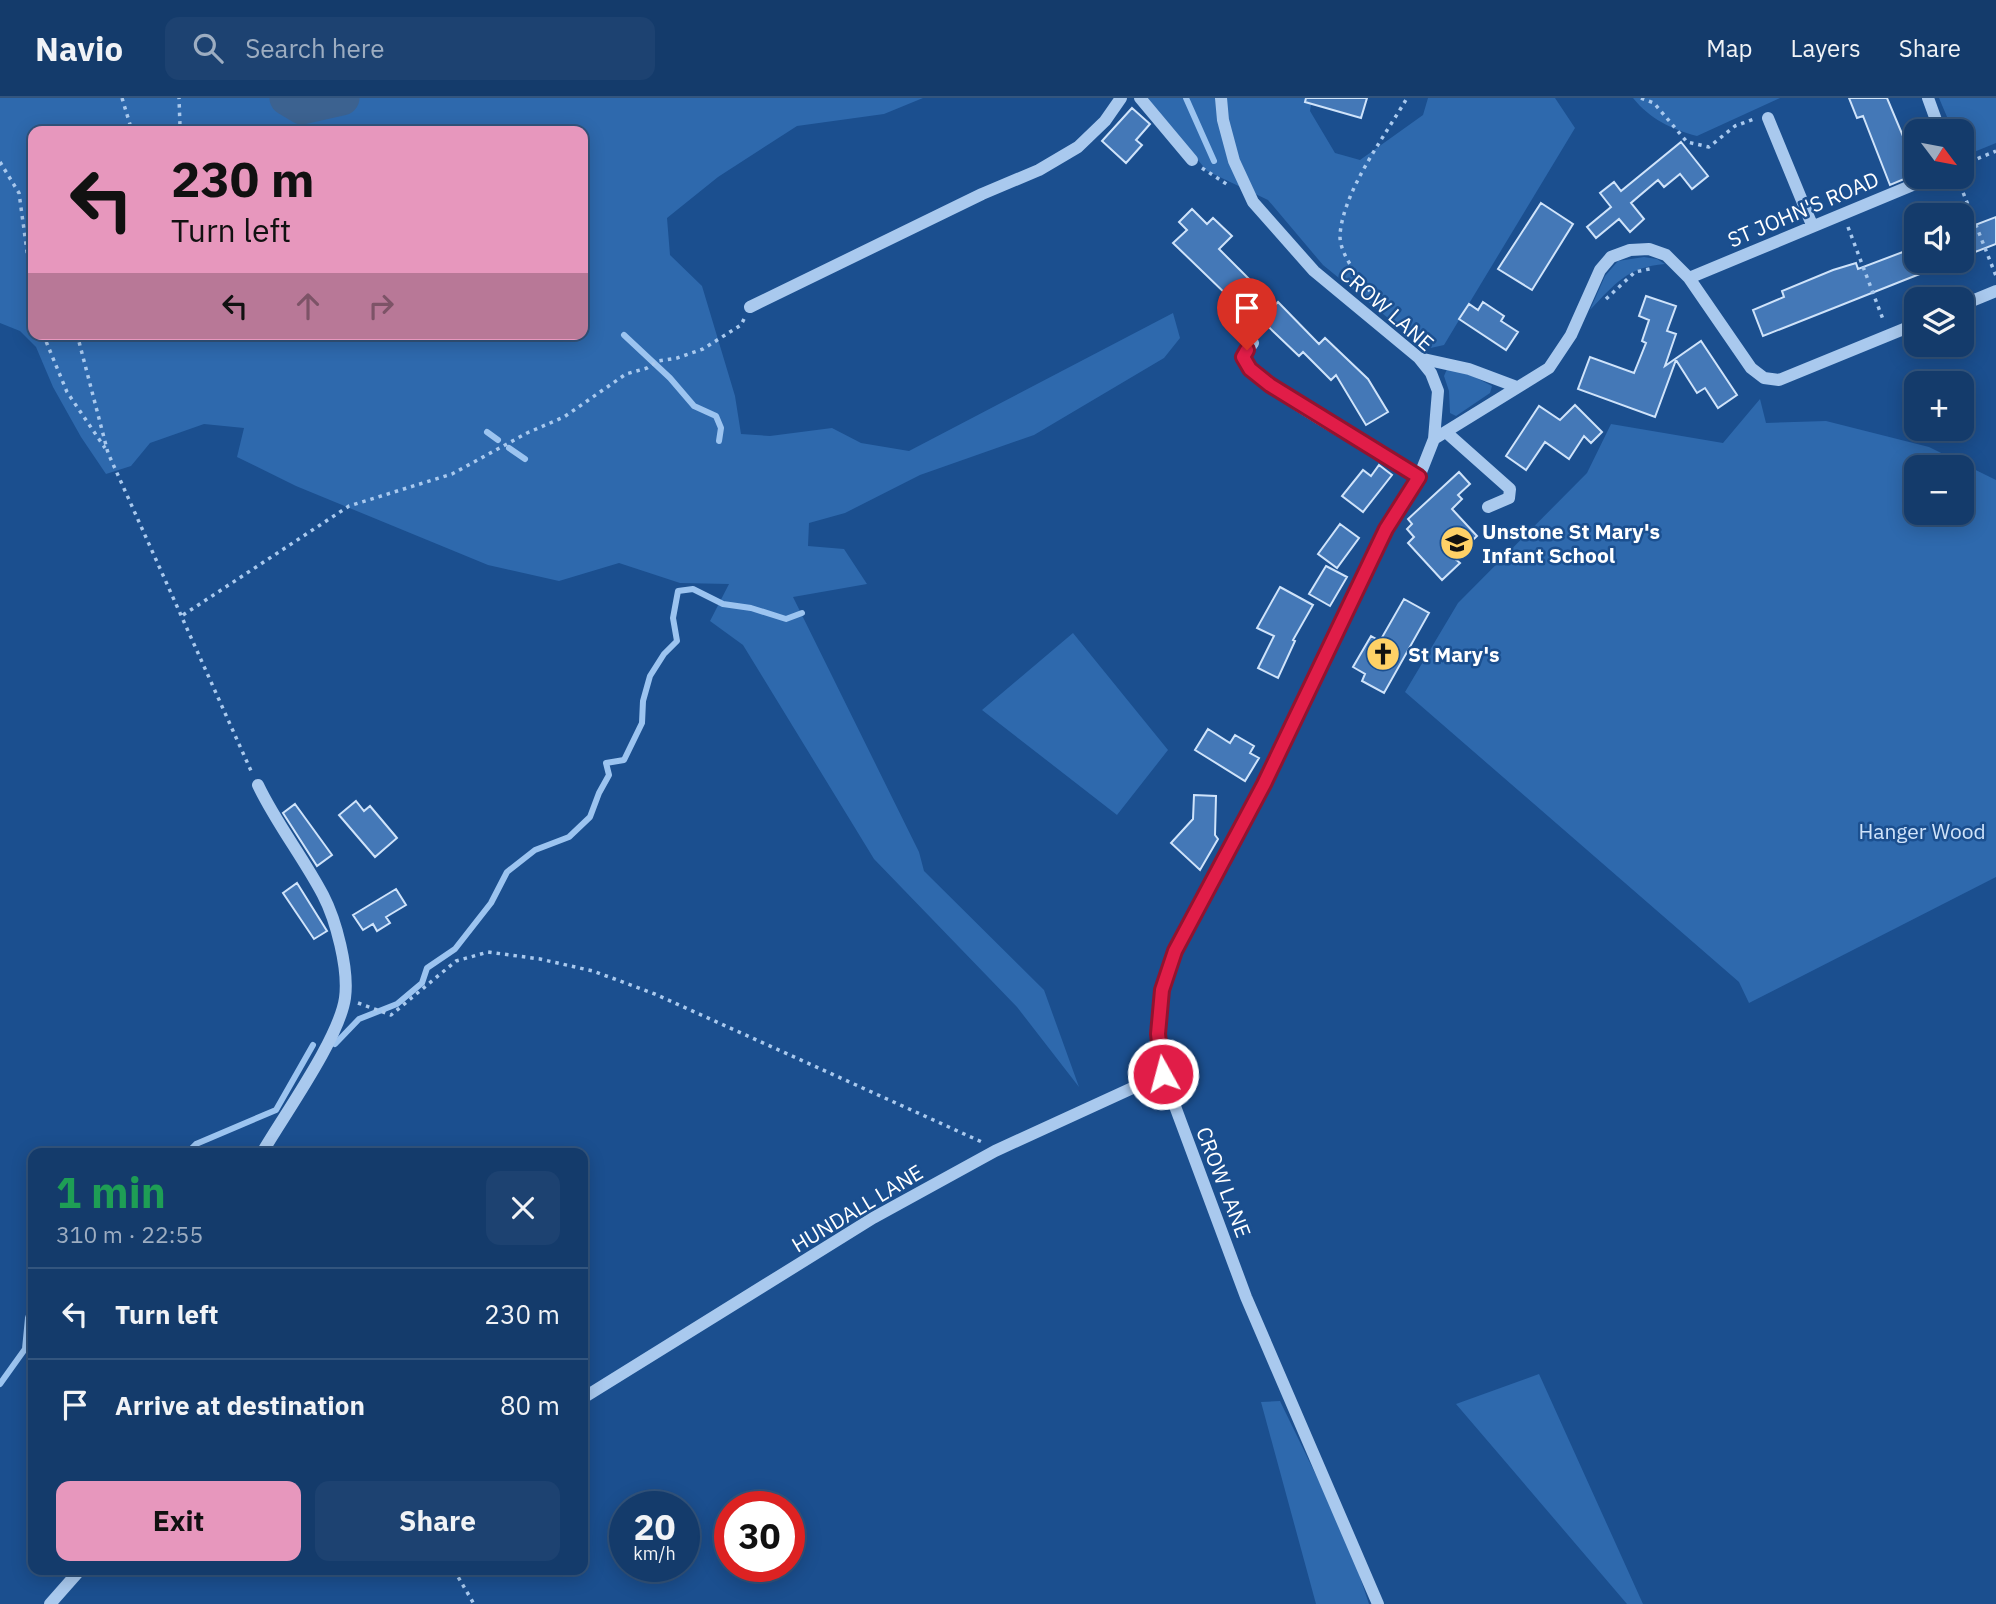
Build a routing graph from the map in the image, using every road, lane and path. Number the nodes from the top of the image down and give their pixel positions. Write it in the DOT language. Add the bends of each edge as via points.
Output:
graph roads {
  1 [pos="122,98"];
  2 [pos="179,98"];
  3 [pos="1121,98"];
  4 [pos="1140,98"];
  5 [pos="1221,98"];
  6 [pos="1407,98"];
  7 [pos="1641,98"];
  8 [pos="1928,98"];
  9 [pos="1768,118"];
  10 [pos="1936,119"];
  11 [pos="130,126"];
  12 [pos="180,126"];
  13 [pos="1996,151"];
  14 [pos="1192,160"];
  15 [pos="1974,160"];
  16 [pos="0,162"];
  17 [pos="1230,187"];
  18 [pos="1904,188"];
  19 [pos="1962,189"];
  20 [pos="1842,212"];
  21 [pos="1812,225"];
  22 [pos="28,259"];
  23 [pos="1996,277"];
  24 [pos="1689,278"];
  25 [pos="1996,291"];
  26 [pos="1974,300"];
  27 [pos="1599,306"];
  28 [pos="750,307"];
  29 [pos="1904,329"];
  30 [pos="1391,332"];
  31 [pos="1889,335"];
  32 [pos="45,340"];
  33 [pos="79,340"];
  34 [pos="1254,343"];
  35 [pos="1419,358"];
  36 [pos="1517,387"];
  37 [pos="1447,433"];
  38 [pos="1434,439"];
  39 [pos="108,453"];
  40 [pos="1419,477"];
  41 [pos="1488,507"];
  42 [pos="183,615"];
  43 [pos="257,785"];
  44 [pos="345,998"];
  45 [pos="1163,1074"];
  46 [pos="265,1148"];
  47 [pos="995,1151"];
  48 [pos="588,1395"];
  49 [pos="76,1575"];
  50 [pos="457,1575"];
  51 [pos="50,1604"];
  52 [pos="474,1604"];
  53 [pos="1378,1604"];
  1 -- 11 [label="path"];
  2 -- 12 [label="path"];
  3 -- 28 [label="street" via="1078,147 1039,170"];
  4 -- 14 [label="street"];
  5 -- 30 [label="street, CROW LANE" via="1234,161 1253,202 1314,271"];
  6 -- 30 [label="path" via="1353,189 1340,237 1353,272 1385,308"];
  7 -- 9 [label="path" via="1654,103 1688,142 1709,148 1735,126"];
  8 -- 10 [label="street"];
  9 -- 21 [label="street"];
  13 -- 15 [label="path"];
  14 -- 17 [label="path"];
  16 -- 22 [label="path" via="19,193"];
  18 -- 20 [label="street, ST JOHN'S ROAD"];
  19 -- 23 [label="path"];
  20 -- 21 [label="street, ST JOHN'S ROAD"];
  20 -- 31 [label="path"];
  21 -- 24 [label="street, ST JOHN'S ROAD"];
  24 -- 27 [label="path" via="1657,268 1635,272"];
  24 -- 31 [label="street" via="1751,368 1764,378 1779,380"];
  24 -- 36 [label="street" via="1666,255 1650,249 1611,257 1590,288 1559,355 1549,368"];
  25 -- 26 [label="street"];
  28 -- 42 [label="path" via="741,325 703,349 626,374 564,417 452,474 349,506"];
  29 -- 31 [label="street"];
  30 -- 35 [label="street, CROW LANE"];
  32 -- 39 [label="path" via="67,392"];
  33 -- 39 [label="path"];
  34 -- 40 [label="street" via="1243,357 1250,369"];
  35 -- 36 [label="street" via="1469,369"];
  35 -- 38 [label="street, CROW LANE" via="1437,391"];
  36 -- 37 [label="street"];
  37 -- 38 [label="street"];
  37 -- 41 [label="street" via="1510,489 1509,498"];
  38 -- 40 [label="street, CROW LANE"];
  39 -- 42 [label="path"];
  40 -- 45 [label="street, CROW LANE" via="1386,529 1264,784 1175,951 1162,990 1158,1034"];
  42 -- 43 [label="path"];
  43 -- 44 [label="street" via="324,896 340,936"];
  44 -- 46 [label="street" via="330,1038"];
  44 -- 47 [label="path" via="391,1015 456,961 488,952 540,958 655,994"];
  45 -- 47 [label="street, HUNDALL LANE"];
  45 -- 53 [label="street, CROW LANE" via="1246,1297"];
  47 -- 48 [label="street, HUNDALL LANE" via="873,1218"];
  49 -- 51 [label="street"];
  50 -- 52 [label="path"];
}
